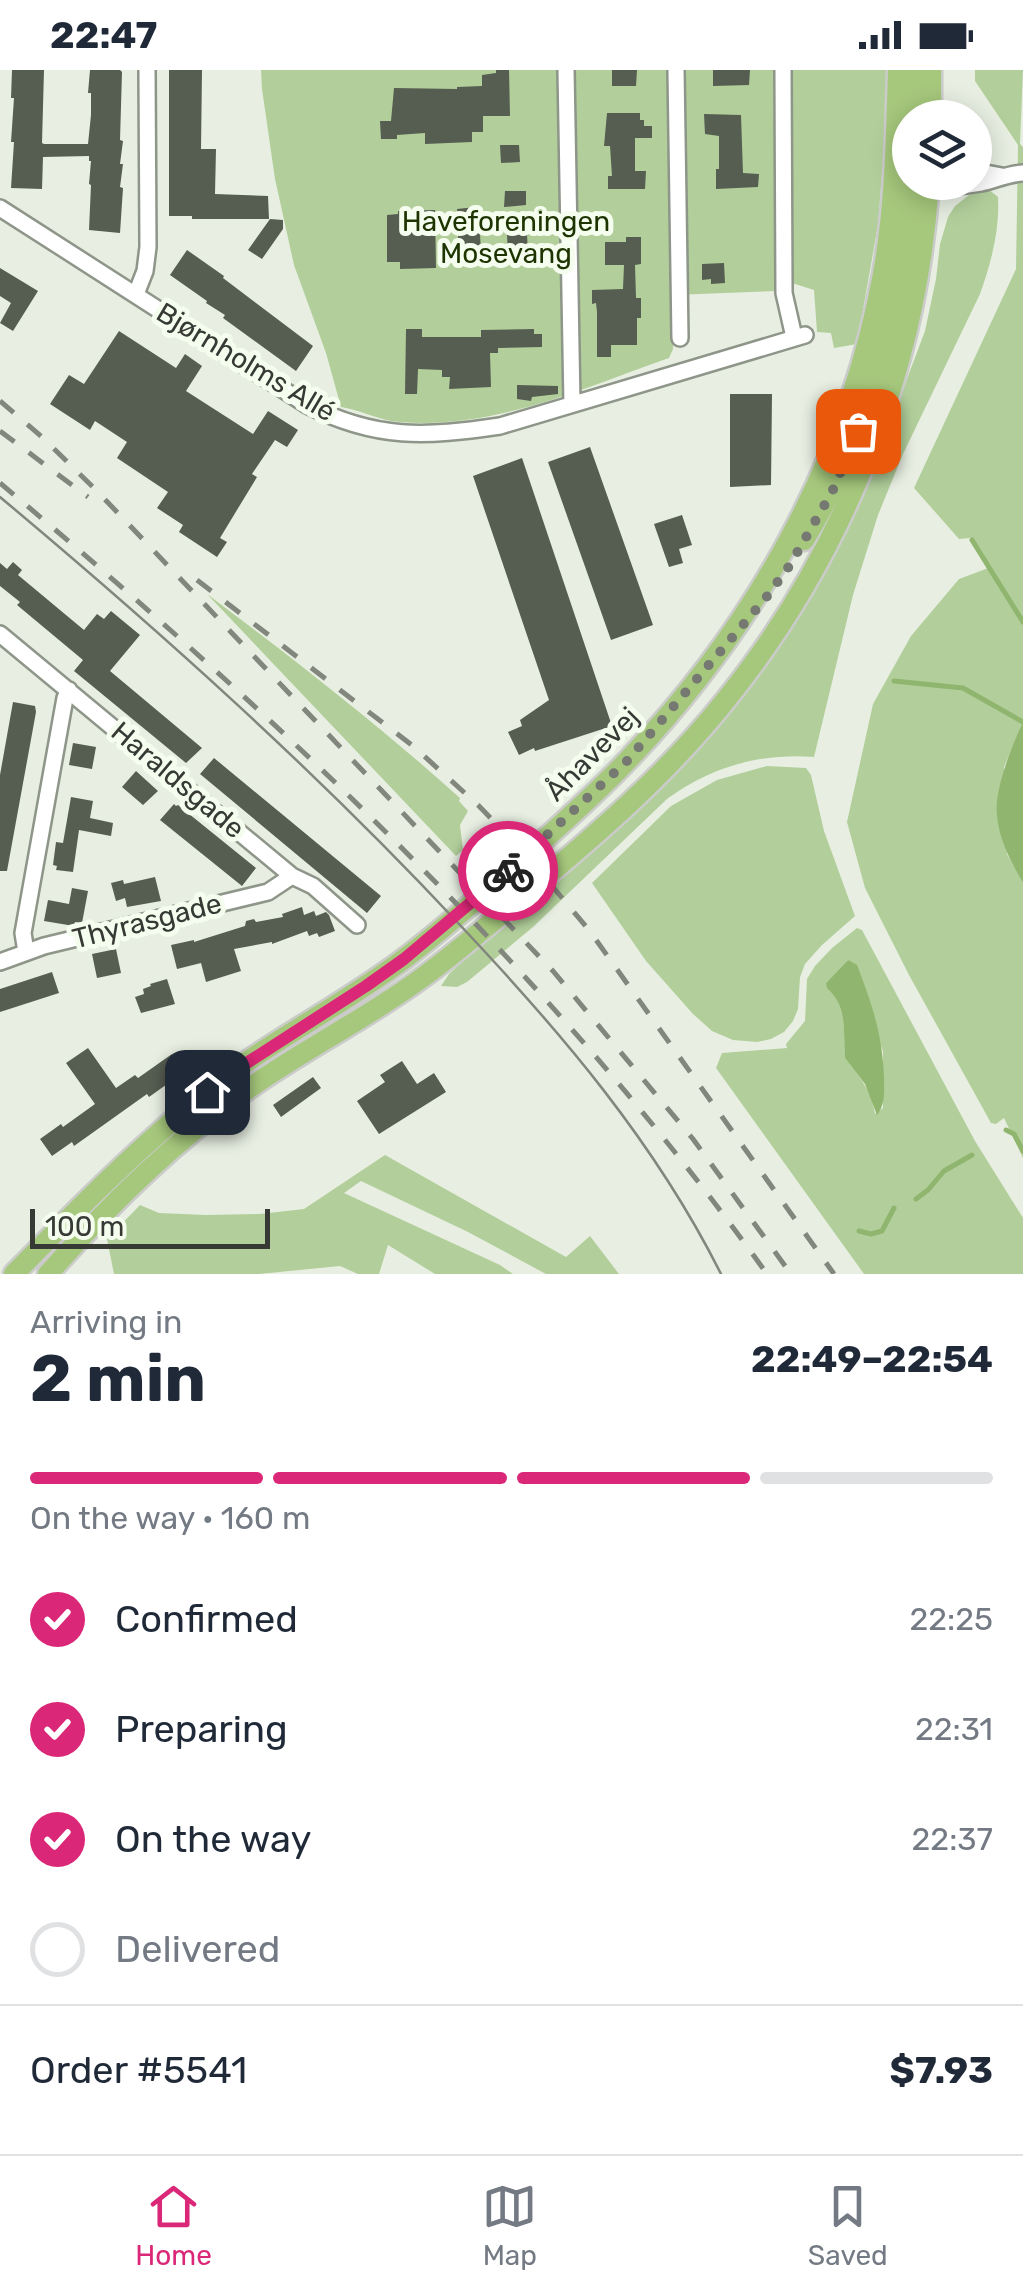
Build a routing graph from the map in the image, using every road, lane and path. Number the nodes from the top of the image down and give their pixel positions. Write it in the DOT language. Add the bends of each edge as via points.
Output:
graph roads {
  1 [pos="147,70"];
  2 [pos="566,70"];
  3 [pos="676,70"];
  4 [pos="783,70"];
  5 [pos="898,70"];
  6 [pos="913,70"];
  7 [pos="932,70"];
  8 [pos="913,100"];
  9 [pos="931,100"];
  10 [pos="1023,173"];
  11 [pos="992,174"];
  12 [pos="1002,176"];
  13 [pos="992,180"];
  14 [pos="909,200"];
  15 [pos="923,200"];
  16 [pos="0,208"];
  17 [pos="136,294"];
  18 [pos="680,338"];
  19 [pos="572,404"];
  20 [pos="0,634"];
  21 [pos="698,680"];
  22 [pos="69,690"];
  23 [pos="292,876"];
  24 [pos="357,925"];
  25 [pos="26,952"];
  26 [pos="0,962"];
  27 [pos="14,1274"];
  28 [pos="48,1274"];
  1 -- 17 [label="street" via="148,247"];
  2 -- 19 [label="street"];
  3 -- 18 [label="street"];
  4 -- 19 [label="street, Bjørnholms Allé" via="784,293 799,336"];
  5 -- 21 [label="main road, Åhavevej" via="889,234 862,362 834,448 780,558"];
  6 -- 8 [label="main road"];
  7 -- 9 [label="main road"];
  10 -- 12 [label="street"];
  11 -- 12 [label="street"];
  12 -- 13 [label="street"];
  14 -- 21 [label="main road" via="891,320 850,454 790,565"];
  15 -- 28 [label="main road" via="908,324 866,458 794,603 724,703 559,866 421,979 203,1123 128,1188"];
  16 -- 17 [label="street, Bjørnholms Allé"];
  17 -- 19 [label="street, Bjørnholms Allé" via="307,405 351,424 403,433 458,432"];
  20 -- 22 [label="street, Haraldsgade"];
  21 -- 27 [label="main road, Åhavevej" via="627,761 490,888 404,959 225,1077 106,1180"];
  22 -- 23 [label="street, Haraldsgade"];
  22 -- 25 [label="street" via="22,932"];
  23 -- 24 [label="street, Haraldsgade"];
  23 -- 25 [label="street, Thyrasgade" via="268,892"];
  25 -- 26 [label="street, Thyrasgade"];
}
